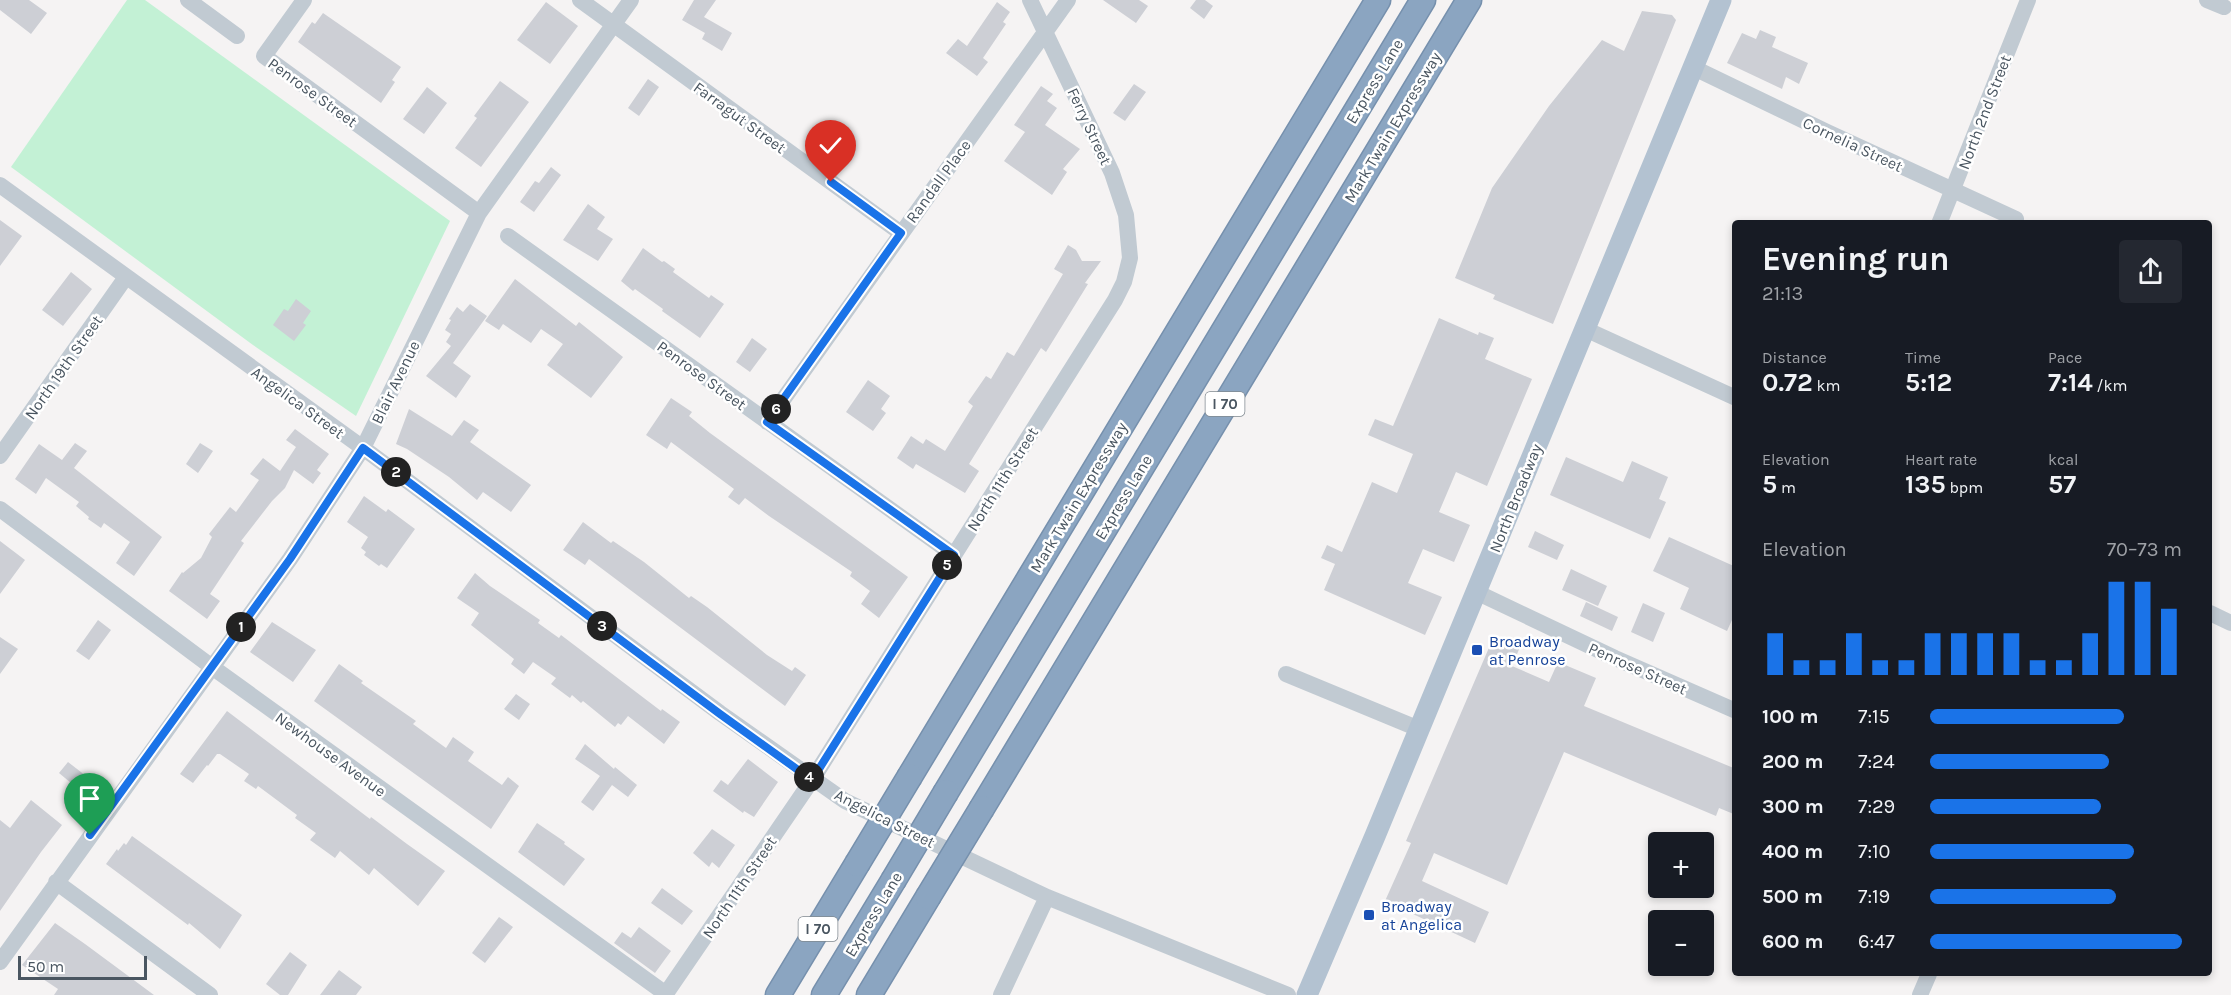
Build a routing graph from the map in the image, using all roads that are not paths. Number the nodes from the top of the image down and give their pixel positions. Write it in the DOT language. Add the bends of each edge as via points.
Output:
graph roads {
  1 [pos="188,0"];
  2 [pos="304,0"];
  3 [pos="580,0"];
  4 [pos="631,0"];
  5 [pos="1030,0"];
  6 [pos="1068,0"];
  7 [pos="1378,0"];
  8 [pos="1423,0"];
  9 [pos="1469,0"];
  10 [pos="1721,0"];
  11 [pos="2028,0"];
  12 [pos="2207,0"];
  13 [pos="2224,7"];
  14 [pos="613,25"];
  15 [pos="1045,32"];
  16 [pos="237,36"];
  17 [pos="1692,67"];
  18 [pos="0,185"];
  19 [pos="1954,190"];
  20 [pos="479,213"];
  21 [pos="2016,219"];
  22 [pos="1941,220"];
  23 [pos="901,233"];
  24 [pos="508,236"];
  25 [pos="1130,258"];
  26 [pos="126,277"];
  27 [pos="1585,329"];
  28 [pos="1732,396"];
  29 [pos="767,422"];
  30 [pos="363,448"];
  31 [pos="0,456"];
  32 [pos="0,509"];
  33 [pos="954,555"];
  34 [pos="1476,592"];
  35 [pos="2212,614"];
  36 [pos="2231,623"];
  37 [pos="212,667"];
  38 [pos="1286,674"];
  39 [pos="1732,709"];
  40 [pos="1419,729"];
  41 [pos="812,780"];
  42 [pos="56,882"];
  43 [pos="1047,897"];
  44 [pos="0,962"];
  45 [pos="1928,976"];
  46 [pos="210,995"];
  47 [pos="666,995"];
  48 [pos="778,995"];
  49 [pos="824,995"];
  50 [pos="869,995"];
  51 [pos="1001,995"];
  52 [pos="1288,995"];
  53 [pos="1307,995"];
  54 [pos="1920,995"];
  1 -- 16 [label="street"];
  2 -- 20 [label="street, Penrose Street" via="264,56"];
  3 -- 14 [label="street, Farragut Street"];
  4 -- 14 [label="street, Blair Avenue"];
  5 -- 15 [label="street, Ferry Street"];
  6 -- 15 [label="street, Randall Place"];
  7 -- 48 [label="highway, Mark Twain Expressway / I 70, bridge"];
  8 -- 49 [label="highway, Express Lane, bridge"];
  9 -- 50 [label="highway, Mark Twain Expressway / I 70, bridge"];
  10 -- 17 [label="main road, North Broadway"];
  11 -- 19 [label="street, North 2nd Street"];
  12 -- 13 [label="street"];
  14 -- 20 [label="street, Blair Avenue"];
  14 -- 23 [label="street, Farragut Street"];
  15 -- 23 [label="street, Randall Place"];
  15 -- 25 [label="street, Ferry Street" via="1112,173 1126,214"];
  17 -- 19 [label="street, Cornelia Street"];
  17 -- 27 [label="main road, North Broadway"];
  18 -- 26 [label="street, Angelica Street"];
  19 -- 21 [label="street, Cornelia Street"];
  19 -- 22 [label="street, North 2nd Street"];
  20 -- 30 [label="street, Blair Avenue"];
  23 -- 29 [label="street, Randall Place"];
  24 -- 29 [label="street, Penrose Street"];
  25 -- 33 [label="street, North 11th Street" via="1115,300"];
  26 -- 30 [label="street, Angelica Street"];
  26 -- 31 [label="street, North 19th Street"];
  27 -- 28 [label="street"];
  27 -- 34 [label="main road, North Broadway"];
  29 -- 33 [label="street, Penrose Street"];
  30 -- 37 [label="street, Blair Avenue"];
  30 -- 41 [label="street, Angelica Street"];
  32 -- 37 [label="street, Newhouse Avenue"];
  33 -- 41 [label="street, North 11th Street"];
  34 -- 39 [label="street, Penrose Street"];
  34 -- 40 [label="main road, North Broadway"];
  35 -- 36 [label="street"];
  37 -- 42 [label="street, Blair Avenue"];
  37 -- 47 [label="street, Newhouse Avenue"];
  38 -- 40 [label="street"];
  40 -- 53 [label="main road, North Broadway"];
  41 -- 43 [label="street, Angelica Street" via="845,801"];
  41 -- 47 [label="street, North 11th Street"];
  42 -- 44 [label="street, Blair Avenue"];
  42 -- 46 [label="street"];
  43 -- 51 [label="street"];
  43 -- 52 [label="street, Angelica Street"];
  45 -- 54 [label="street"];
}
